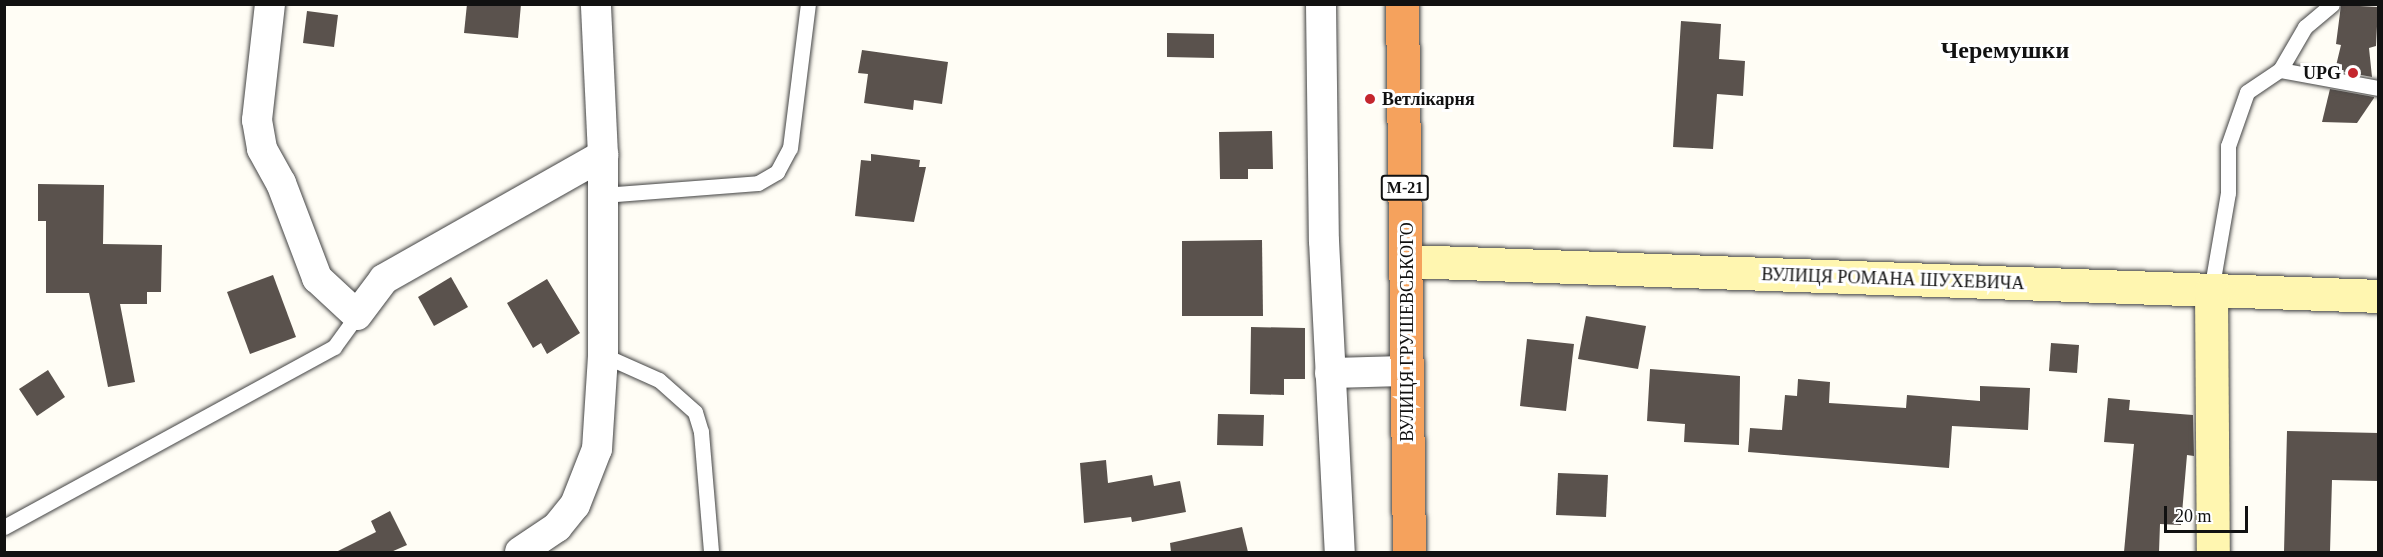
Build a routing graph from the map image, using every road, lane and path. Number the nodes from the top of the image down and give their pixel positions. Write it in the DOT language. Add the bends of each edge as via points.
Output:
graph roads {
  1 [pos="270,4"];
  2 [pos="596,4"];
  3 [pos="808,4"];
  4 [pos="1321,4"];
  5 [pos="1402,4"];
  6 [pos="2332,4"];
  7 [pos="2280,70"];
  8 [pos="2379,88"];
  9 [pos="603,155"];
  10 [pos="603,195"];
  11 [pos="1407,261"];
  12 [pos="2211,291"];
  13 [pos="2379,296"];
  14 [pos="357,315"];
  15 [pos="603,356"];
  16 [pos="1406,371"];
  17 [pos="1330,373"];
  18 [pos="4,527"];
  19 [pos="520,552"];
  20 [pos="711,552"];
  21 [pos="1340,552"];
  22 [pos="1409,552"];
  23 [pos="2213,552"];
  1 -- 14 [label="street" via="258,134 317,278"];
  2 -- 9 [label="street"];
  3 -- 10 [label="lane" via="790,148 777,172 758,183"];
  4 -- 17 [label="street"];
  5 -- 11 [label="highway, ВУЛИЦЯ ГРУШЕВСЬКОГО / М-21"];
  6 -- 7 [label="lane" via="2305,27"];
  7 -- 8 [label="lane"];
  7 -- 12 [label="lane" via="2247,92 2228,146 2228,193"];
  9 -- 10 [label="street"];
  9 -- 14 [label="street" via="384,279"];
  10 -- 15 [label="street"];
  11 -- 12 [label="street, ВУЛИЦЯ РОМАНА ШУХЕВИЧА"];
  11 -- 16 [label="highway, ВУЛИЦЯ ГРУШЕВСЬКОГО / М-21"];
  12 -- 13 [label="street, ВУЛИЦЯ РОМАНА ШУХЕВИЧА"];
  12 -- 23 [label="street"];
  14 -- 18 [label="lane" via="333,347"];
  15 -- 19 [label="street" via="601,419 589,475 575,505 556,527"];
  15 -- 20 [label="lane" via="659,380 695,412 701,432"];
  16 -- 17 [label="street"];
  16 -- 22 [label="highway, ВУЛИЦЯ ГРУШЕВСЬКОГО / М-21"];
  17 -- 21 [label="street"];
}
